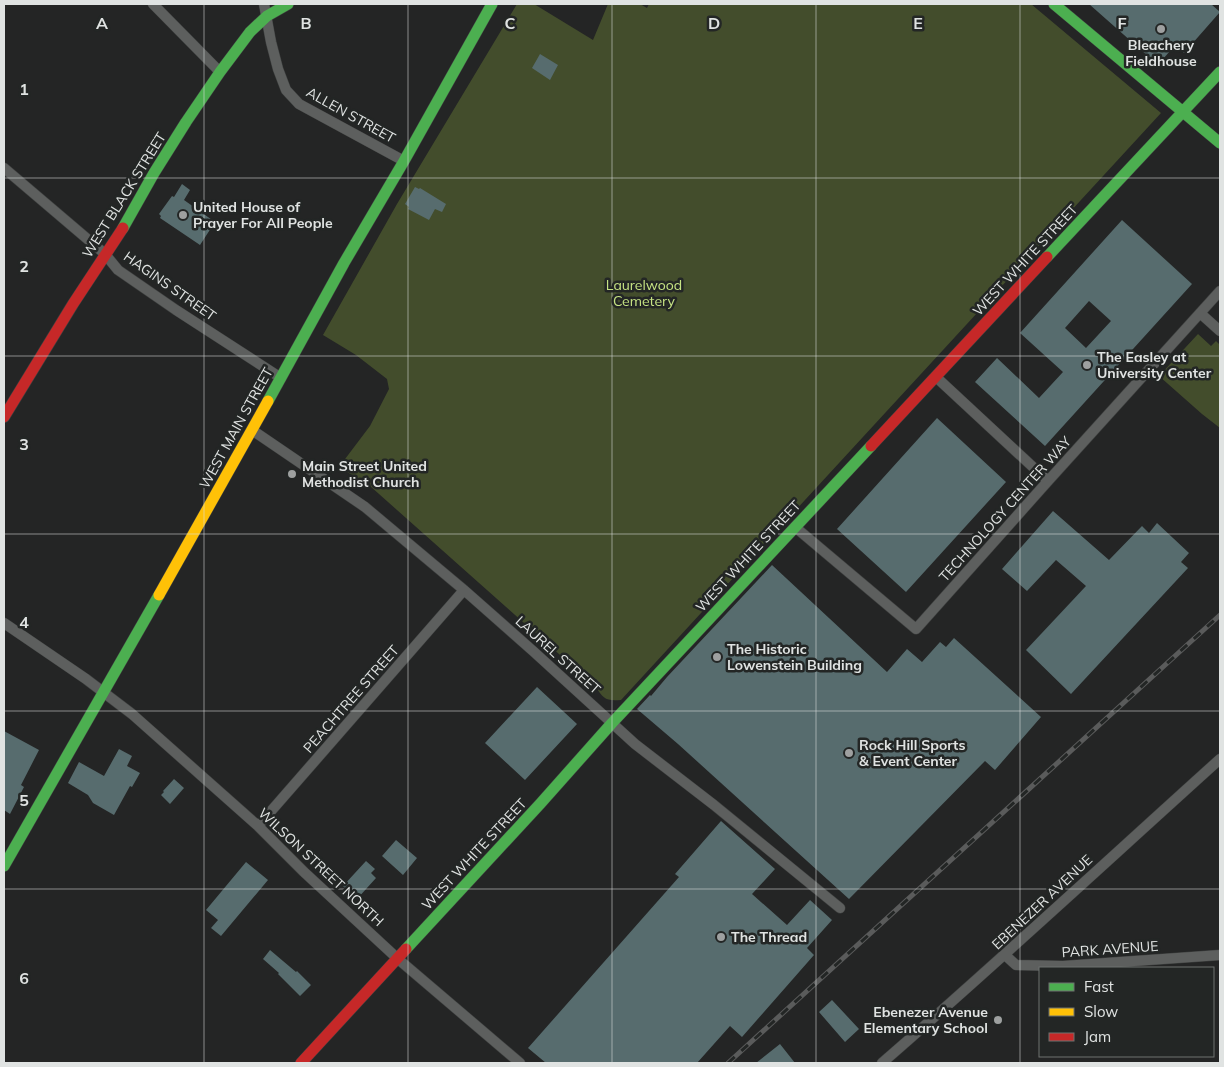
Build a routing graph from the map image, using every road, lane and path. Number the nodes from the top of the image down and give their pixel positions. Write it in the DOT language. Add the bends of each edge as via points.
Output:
graph roads {
  1 [pos="153,4"];
  2 [pos="264,4"];
  3 [pos="288,4"];
  4 [pos="492,4"];
  5 [pos="1054,4"];
  6 [pos="267,16"];
  7 [pos="220,72"];
  8 [pos="1220,72"];
  9 [pos="1183,111"];
  10 [pos="1220,143"];
  11 [pos="404,161"];
  12 [pos="4,168"];
  13 [pos="105,254"];
  14 [pos="1220,291"];
  15 [pos="1200,312"];
  16 [pos="1220,331"];
  17 [pos="936,377"];
  18 [pos="281,378"];
  19 [pos="4,417"];
  20 [pos="252,430"];
  21 [pos="1048,481"];
  22 [pos="796,527"];
  23 [pos="464,590"];
  24 [pos="4,622"];
  25 [pos="103,692"];
  26 [pos="612,723"];
  27 [pos="1220,759"];
  28 [pos="258,826"];
  29 [pos="4,866"];
  30 [pos="840,908"];
  31 [pos="1004,955"];
  32 [pos="1220,955"];
  33 [pos="398,959"];
  34 [pos="301,1063"];
  35 [pos="520,1063"];
  36 [pos="882,1063"];
  1 -- 7 [label="street"];
  2 -- 6 [label="street, ALLEN STREET"];
  3 -- 6 [label="street, WEST BLACK STREET"];
  4 -- 11 [label="street, WEST MAIN STREET"];
  5 -- 9 [label="street"];
  6 -- 7 [label="street, WEST BLACK STREET" via="250,32"];
  6 -- 11 [label="street, ALLEN STREET" via="271,42 286,90 299,104"];
  7 -- 13 [label="street, WEST BLACK STREET"];
  8 -- 9 [label="street, WEST WHITE STREET"];
  9 -- 10 [label="street"];
  9 -- 17 [label="street, WEST WHITE STREET"];
  11 -- 18 [label="street, WEST MAIN STREET"];
  12 -- 13 [label="street, HAGINS STREET"];
  13 -- 18 [label="street, HAGINS STREET" via="118,270"];
  13 -- 19 [label="street, WEST BLACK STREET"];
  14 -- 15 [label="street, TECHNOLOGY CENTER WAY"];
  15 -- 16 [label="street"];
  15 -- 21 [label="street, TECHNOLOGY CENTER WAY"];
  17 -- 21 [label="street"];
  17 -- 22 [label="street, WEST WHITE STREET"];
  18 -- 20 [label="street, WEST MAIN STREET"];
  20 -- 23 [label="street, LAUREL STREET" via="365,507"];
  20 -- 25 [label="street, WEST MAIN STREET"];
  21 -- 22 [label="street, TECHNOLOGY CENTER WAY" via="916,629"];
  22 -- 26 [label="street, WEST WHITE STREET"];
  23 -- 26 [label="street, LAUREL STREET"];
  23 -- 28 [label="street, PEACHTREE STREET"];
  24 -- 25 [label="street, WILSON STREET NORTH"];
  25 -- 28 [label="street, WILSON STREET NORTH"];
  25 -- 29 [label="street, WEST MAIN STREET"];
  26 -- 30 [label="street, LAUREL STREET"];
  26 -- 33 [label="street, WEST WHITE STREET"];
  27 -- 31 [label="street, EBENEZER AVENUE"];
  28 -- 33 [label="street, WILSON STREET NORTH"];
  31 -- 32 [label="street, PARK AVENUE" via="1016,965 1063,966"];
  31 -- 36 [label="street, EBENEZER AVENUE"];
  33 -- 34 [label="street, WEST WHITE STREET"];
  33 -- 35 [label="street, WILSON STREET NORTH"];
}
